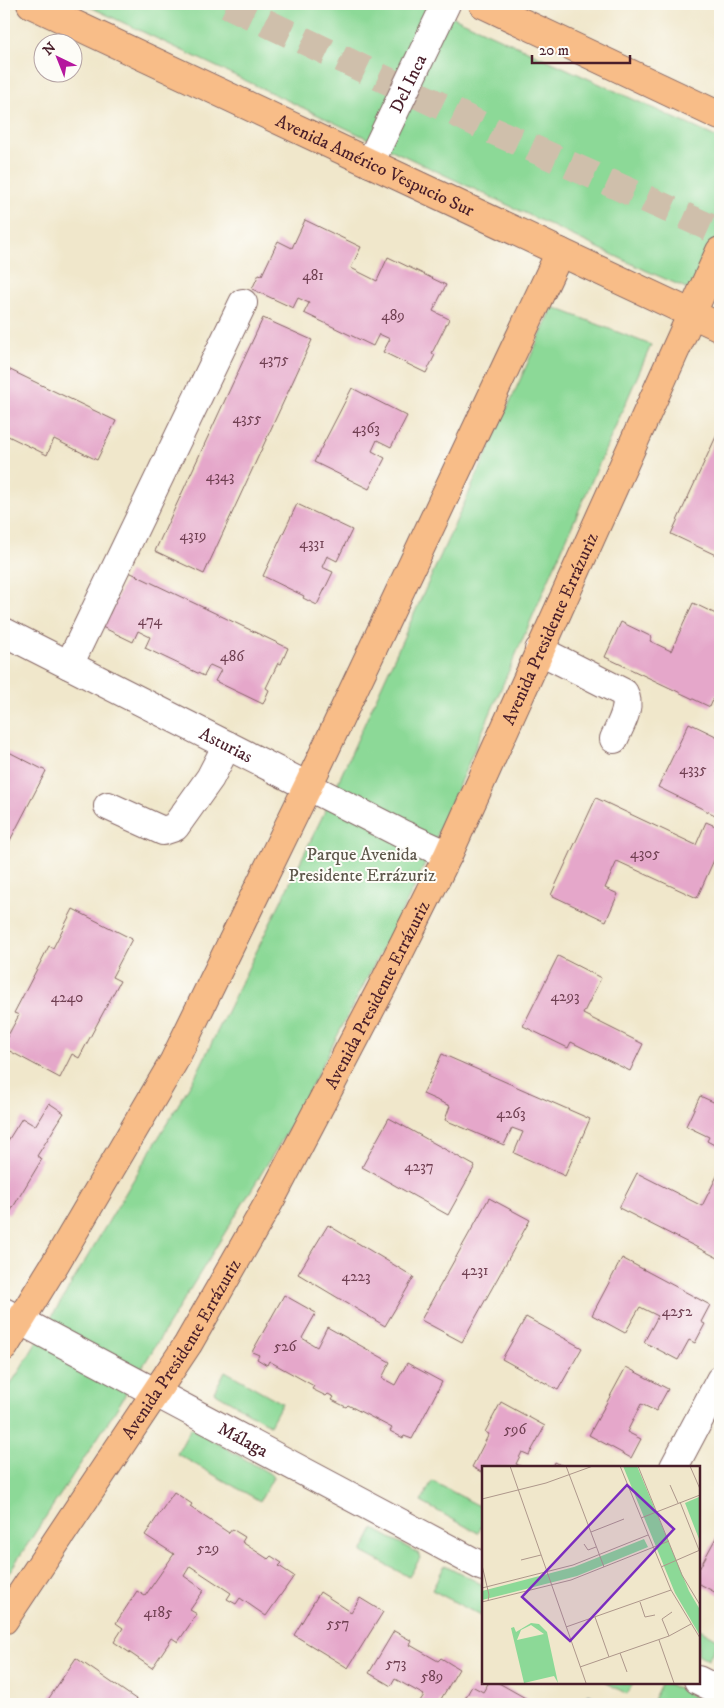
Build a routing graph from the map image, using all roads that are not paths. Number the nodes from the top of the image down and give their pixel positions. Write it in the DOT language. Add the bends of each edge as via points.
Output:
graph roads {
  1 [pos="31,4"];
  2 [pos="446,4"];
  3 [pos="483,4"];
  4 [pos="720,116"];
  5 [pos="370,163"];
  6 [pos="720,251"];
  7 [pos="560,252"];
  8 [pos="243,303"];
  9 [pos="692,314"];
  10 [pos="720,328"];
  11 [pos="4,632"];
  12 [pos="539,650"];
  13 [pos="69,665"];
  14 [pos="614,739"];
  15 [pos="227,744"];
  16 [pos="308,786"];
  17 [pos="108,806"];
  18 [pos="448,855"];
  19 [pos="12,1317"];
  20 [pos="4,1347"];
  21 [pos="720,1380"];
  22 [pos="155,1392"];
  23 [pos="675,1466"];
  24 [pos="482,1566"];
  25 [pos="4,1620"];
  26 [pos="699,1680"];
  27 [pos="720,1691"];
  1 -- 5 [label="main road, Avenida Américo Vespucio Sur"];
  2 -- 5 [label="street, Del Inca"];
  3 -- 4 [label="main road"];
  5 -- 7 [label="main road, Avenida Américo Vespucio Sur"];
  6 -- 9 [label="main road, Avenida Presidente Errázuriz"];
  7 -- 9 [label="main road, Avenida Américo Vespucio Sur"];
  7 -- 16 [label="main road"];
  8 -- 13 [label="street"];
  9 -- 10 [label="main road, Avenida Américo Vespucio Sur"];
  9 -- 12 [label="main road, Avenida Presidente Errázuriz"];
  11 -- 13 [label="street, Asturias"];
  12 -- 14 [label="street" via="624,693 628,699 627,709"];
  12 -- 18 [label="main road, Avenida Presidente Errázuriz"];
  13 -- 15 [label="street, Asturias"];
  15 -- 16 [label="street, Asturias"];
  15 -- 17 [label="street" via="210,778 175,827 163,831"];
  16 -- 18 [label="street, Asturias"];
  16 -- 19 [label="main road" via="174,1061"];
  18 -- 22 [label="main road, Avenida Presidente Errázuriz" via="272,1197 188,1344"];
  19 -- 20 [label="main road"];
  19 -- 22 [label="street, Málaga"];
  21 -- 23 [label="street"];
  22 -- 24 [label="street, Málaga"];
  22 -- 25 [label="main road, Avenida Presidente Errázuriz"];
  26 -- 27 [label="street"];
}
